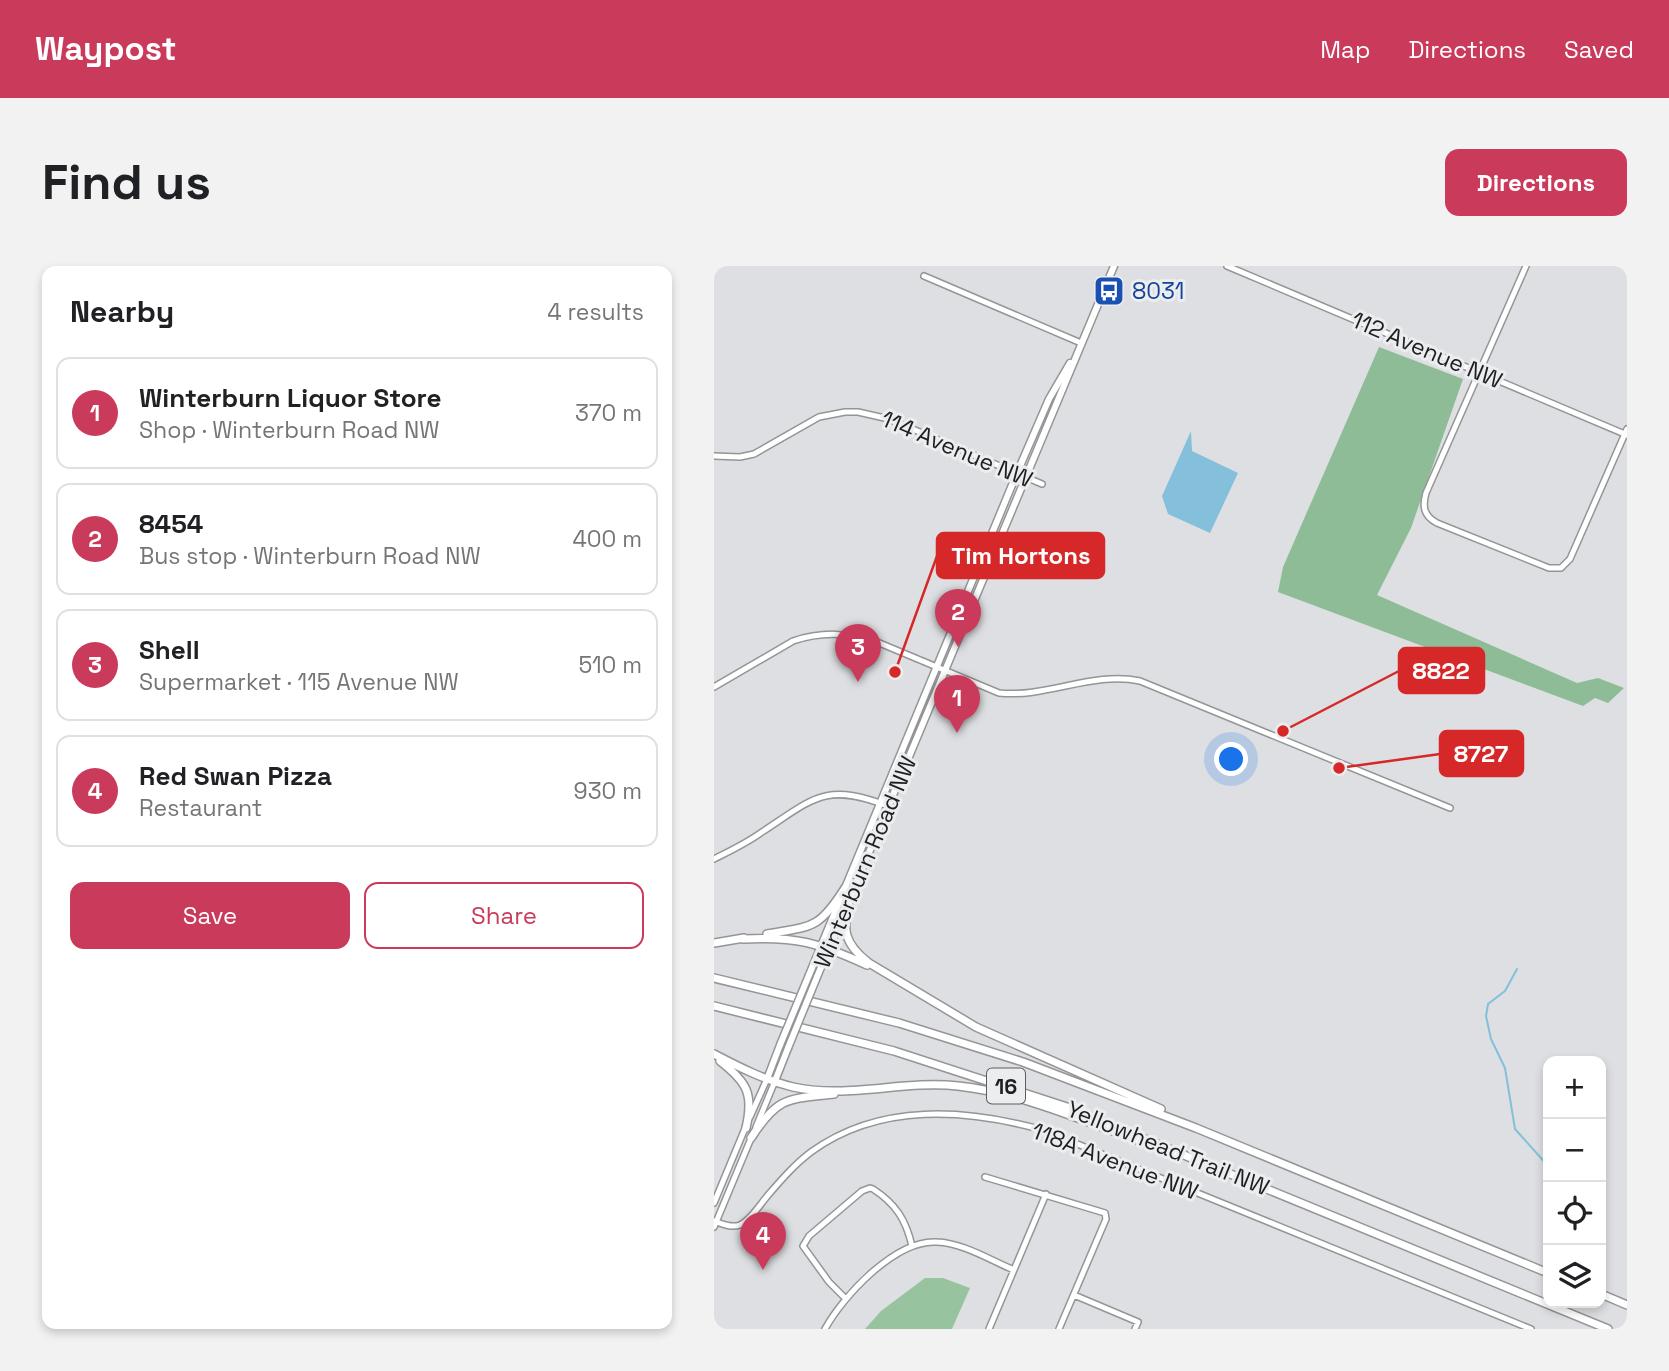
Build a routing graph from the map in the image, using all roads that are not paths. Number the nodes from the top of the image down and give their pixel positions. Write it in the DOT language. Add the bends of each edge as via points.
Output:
graph roads {
  1 [pos="1114,266"];
  2 [pos="1227,266"];
  3 [pos="1526,266"];
  4 [pos="924,276"];
  5 [pos="1081,343"];
  6 [pos="1478,371"];
  7 [pos="1626,433"];
  8 [pos="714,456"];
  9 [pos="1017,474"];
  10 [pos="1025,477"];
  11 [pos="1042,484"];
  12 [pos="936,667"];
  13 [pos="944,671"];
  14 [pos="714,687"];
  15 [pos="885,805"];
  16 [pos="1450,808"];
  17 [pos="714,859"];
  18 [pos="845,888"];
  19 [pos="850,898"];
  20 [pos="743,939"];
  21 [pos="714,943"];
  22 [pos="826,947"];
  23 [pos="813,976"];
  24 [pos="892,977"];
  25 [pos="714,978"];
  26 [pos="714,1006"];
  27 [pos="714,1055"];
  28 [pos="771,1080"];
  29 [pos="862,1089"];
  30 [pos="746,1128"];
  31 [pos="1196,1128"];
  32 [pos="751,1138"];
  33 [pos="1226,1171"];
  34 [pos="985,1177"];
  35 [pos="1046,1194"];
  36 [pos="714,1203"];
  37 [pos="715,1223"];
  38 [pos="952,1234"];
  39 [pos="950,1244"];
  40 [pos="912,1246"];
  41 [pos="1014,1270"];
  42 [pos="1543,1271"];
  43 [pos="1074,1295"];
  44 [pos="1606,1296"];
  45 [pos="845,1298"];
  46 [pos="1627,1305"];
  47 [pos="825,1329"];
  48 [pos="989,1329"];
  49 [pos="1059,1329"];
  50 [pos="1135,1329"];
  51 [pos="1531,1329"];
  52 [pos="1608,1329"];
  1 -- 5 [label="main road, Winterburn Road NW"];
  2 -- 6 [label="street, 112 Avenue NW"];
  3 -- 6 [label="street"];
  4 -- 5 [label="street"];
  5 -- 9 [label="main road, Winterburn Road NW" via="1049,399"];
  5 -- 10 [label="main road, Winterburn Road NW"];
  6 -- 7 [label="street, 112 Avenue NW"];
  6 -- 7 [label="street" via="1426,493 1427,517 1437,523 1549,568 1561,568 1570,559"];
  8 -- 9 [label="street, 114 Avenue NW" via="754,454 819,417 858,412 889,419"];
  9 -- 10 [label="street, 114 Avenue NW"];
  9 -- 12 [label="main road, Winterburn Road NW"];
  10 -- 11 [label="street, 114 Avenue NW"];
  10 -- 13 [label="main road, Winterburn Road NW"];
  12 -- 13 [label="street"];
  12 -- 14 [label="street" via="859,636 825,634 782,646"];
  12 -- 15 [label="main road, Winterburn Road NW"];
  13 -- 15 [label="main road, Winterburn Road NW"];
  13 -- 16 [label="street" via="1009,694 1108,678 1140,681"];
  15 -- 17 [label="street" via="847,794 825,795"];
  15 -- 18 [label="main road, Winterburn Road NW"];
  15 -- 19 [label="main road, Winterburn Road NW"];
  18 -- 20 [label="highway" via="816,923"];
  18 -- 22 [label="main road, Winterburn Road NW"];
  19 -- 22 [label="main road, Winterburn Road NW"];
  19 -- 24 [label="highway" via="844,925 851,946"];
  20 -- 21 [label="highway"];
  20 -- 22 [label="highway" via="790,938"];
  22 -- 23 [label="main road, Winterburn Road NW"];
  22 -- 24 [label="highway"];
  23 -- 28 [label="main road, Winterburn Road NW, bridge" via="788,1048"];
  23 -- 28 [label="main road, Winterburn Road NW, bridge" via="780,1045"];
  24 -- 31 [label="highway" via="976,1027 1150,1103"];
  25 -- 31 [label="highway, Yellowhead Trail NW / 16" via="851,1010 981,1048"];
  26 -- 33 [label="highway, Yellowhead Trail NW / 16" via="974,1075"];
  27 -- 28 [label="highway"];
  27 -- 30 [label="highway" via="746,1087 750,1112"];
  28 -- 29 [label="highway" via="814,1089"];
  28 -- 30 [label="street, Winterburn Road NW"];
  28 -- 32 [label="street, Winterburn Road NW"];
  29 -- 32 [label="highway" via="784,1101 766,1115"];
  29 -- 33 [label="highway" via="932,1084 980,1088"];
  30 -- 36 [label="street, Winterburn Road NW"];
  31 -- 42 [label="highway, Yellowhead Trail NW / 16"];
  32 -- 37 [label="street, Winterburn Road NW"];
  33 -- 52 [label="highway, Yellowhead Trail NW / 16"];
  34 -- 35 [label="street"];
  35 -- 41 [label="street"];
  35 -- 43 [label="street" via="1106,1214"];
  37 -- 51 [label="street, 118A Avenue NW" via="743,1223 797,1164 846,1132 882,1120 959,1113 1043,1130"];
  38 -- 39 [label="street"];
  39 -- 40 [label="street"];
  39 -- 41 [label="street"];
  40 -- 45 [label="street"];
  40 -- 45 [label="street" via="904,1219 893,1204 873,1189 862,1191 805,1239 803,1246"];
  41 -- 48 [label="street"];
  43 -- 49 [label="street"];
  43 -- 50 [label="street" via="1139,1322"];
  44 -- 46 [label="highway"];
  45 -- 47 [label="street"];
}
